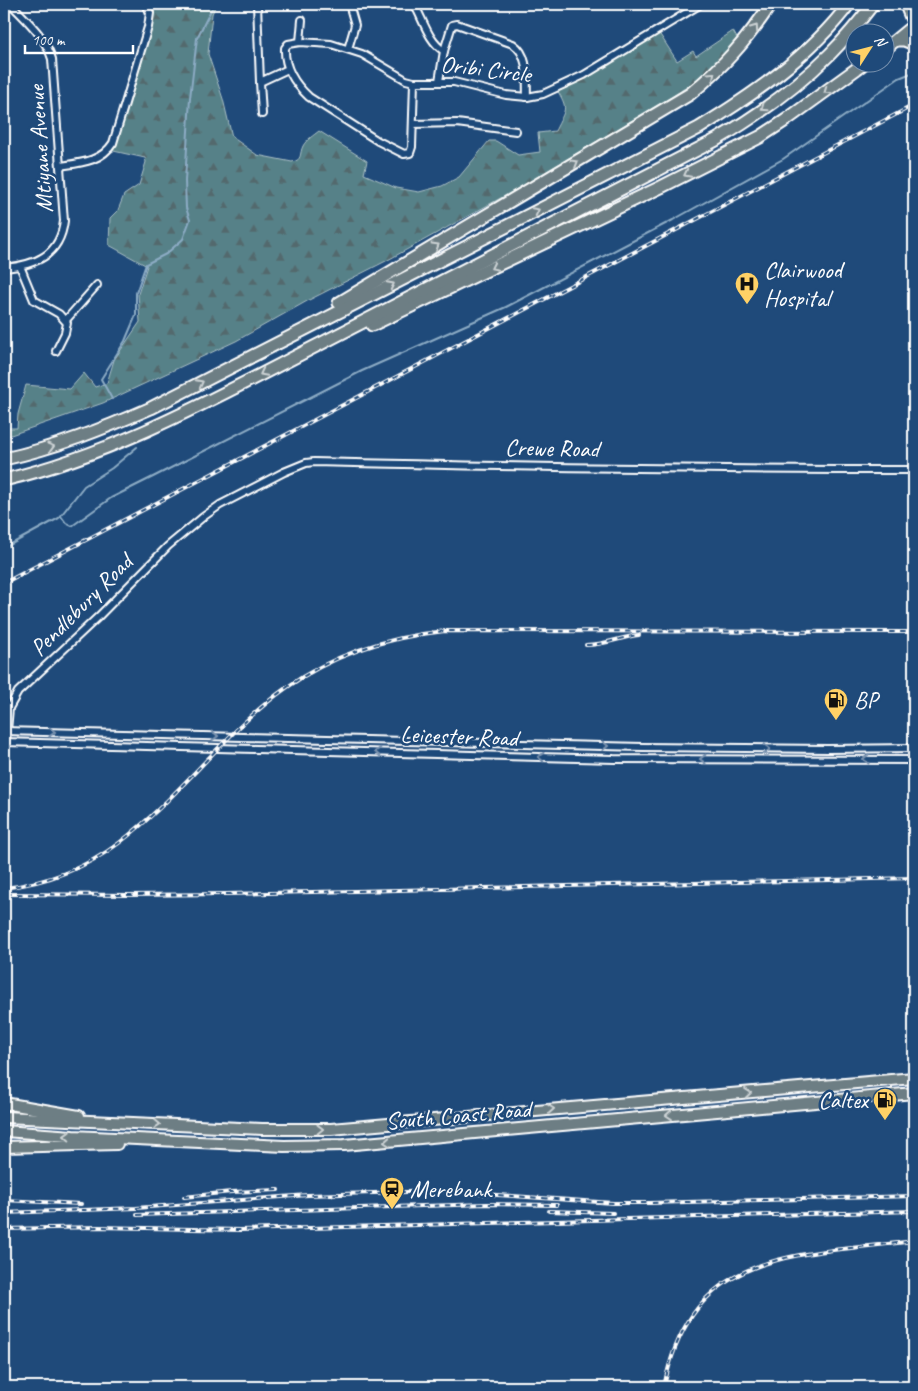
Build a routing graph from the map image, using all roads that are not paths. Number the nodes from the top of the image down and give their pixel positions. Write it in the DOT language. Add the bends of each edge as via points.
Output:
graph roads {
  1 [pos="11,4"];
  2 [pos="146,4"];
  3 [pos="257,4"];
  4 [pos="349,4"];
  5 [pos="414,4"];
  6 [pos="701,4"];
  7 [pos="771,4"];
  8 [pos="850,4"];
  9 [pos="873,4"];
  10 [pos="905,4"];
  11 [pos="302,20"];
  12 [pos="913,24"];
  13 [pos="898,40"];
  14 [pos="300,42"];
  15 [pos="914,44"];
  16 [pos="348,48"];
  17 [pos="444,51"];
  18 [pos="288,69"];
  19 [pos="852,72"];
  20 [pos="439,81"];
  21 [pos="260,82"];
  22 [pos="414,82"];
  23 [pos="527,97"];
  24 [pos="262,114"];
  25 [pos="413,124"];
  26 [pos="516,131"];
  27 [pos="60,166"];
  28 [pos="20,266"];
  29 [pos="4,268"];
  30 [pos="97,285"];
  31 [pos="66,320"];
  32 [pos="56,351"];
  33 [pos="306,351"];
  34 [pos="243,360"];
  35 [pos="4,459"];
  36 [pos="914,470"];
  37 [pos="4,480"];
  38 [pos="203,517"];
  39 [pos="5,731"];
  40 [pos="116,733"];
  41 [pos="426,741"];
  42 [pos="5,742"];
  43 [pos="116,745"];
  44 [pos="914,748"];
  45 [pos="426,754"];
  46 [pos="914,760"];
  47 [pos="914,1078"];
  48 [pos="873,1082"];
  49 [pos="782,1090"];
  50 [pos="914,1093"];
  51 [pos="722,1095"];
  52 [pos="872,1097"];
  53 [pos="686,1098"];
  54 [pos="4,1103"];
  55 [pos="783,1105"];
  56 [pos="592,1106"];
  57 [pos="723,1110"];
  58 [pos="688,1114"];
  59 [pos="4,1117"];
  60 [pos="413,1121"];
  61 [pos="592,1122"];
  62 [pos="123,1123"];
  63 [pos="218,1127"];
  64 [pos="4,1131"];
  65 [pos="137,1139"];
  66 [pos="414,1139"];
  67 [pos="219,1143"];
  68 [pos="4,1148"];
  1 -- 27 [label="street, Mtiyane Avenue" via="41,35 52,58"];
  2 -- 27 [label="street" via="150,13 148,27 113,144 98,158"];
  3 -- 21 [label="street"];
  4 -- 16 [label="street" via="355,25"];
  5 -- 17 [label="street" via="429,34"];
  6 -- 23 [label="street, Oribi Circle" via="584,75 543,94"];
  34 -- 7 [label="highway, one-way" via="690,94 737,50"];
  34 -- 8 [label="highway, one-way" via="699,128 791,64"];
  9 -- 33 [label="highway, one-way" via="830,54 803,79 738,126"];
  10 -- 12 [label="main road"];
  11 -- 14 [label="street"];
  12 -- 13 [label="highway"];
  13 -- 15 [label="highway"];
  14 -- 16 [label="street, Oribi Circle"];
  14 -- 18 [label="street, Oribi Circle" via="284,48"];
  16 -- 22 [label="street, Oribi Circle"];
  17 -- 20 [label="street"];
  17 -- 23 [label="street" via="454,24 514,44 525,61"];
  18 -- 21 [label="street"];
  18 -- 25 [label="street" via="304,92 319,104 398,153 410,153"];
  19 -- 33 [label="highway, one-way" via="786,120 661,187 343,339"];
  20 -- 22 [label="street, Oribi Circle"];
  20 -- 23 [label="street, Oribi Circle"];
  21 -- 24 [label="street"];
  22 -- 25 [label="street"];
  25 -- 26 [label="street" via="457,123"];
  27 -- 28 [label="street, Mtiyane Avenue" via="64,221 60,238 43,258"];
  28 -- 29 [label="street, Mtiyane Avenue"];
  28 -- 31 [label="street" via="34,300"];
  30 -- 31 [label="street"];
  31 -- 32 [label="street" via="68,326"];
  33 -- 37 [label="highway, one-way" via="138,435 102,450"];
  35 -- 34 [label="highway, one-way" via="107,428"];
  36 -- 38 [label="street, Crewe Road" via="314,462 284,472"];
  38 -- 39 [label="street, Pendlebury Road" via="168,546 18,692 9,708"];
  39 -- 40 [label="street, Leicester Road, one-way"];
  39 -- 42 [label="street"];
  40 -- 41 [label="street, Leicester Road, one-way"];
  40 -- 43 [label="street"];
  41 -- 44 [label="street, Leicester Road, one-way" via="828,750"];
  41 -- 45 [label="street"];
  42 -- 43 [label="street, Leicester Road"];
  45 -- 43 [label="street, Leicester Road, one-way"];
  46 -- 45 [label="street, Leicester Road, one-way" via="614,759"];
  47 -- 48 [label="main road, South Coast Road"];
  48 -- 49 [label="main road, South Coast Road"];
  48 -- 52 [label="main road"];
  51 -- 49 [label="main road, South Coast Road, one-way"];
  49 -- 55 [label="main road"];
  50 -- 52 [label="main road, South Coast Road"];
  51 -- 53 [label="main road, South Coast Road"];
  51 -- 57 [label="main road"];
  52 -- 55 [label="main road, South Coast Road"];
  53 -- 56 [label="main road, South Coast Road"];
  53 -- 58 [label="main road"];
  54 -- 62 [label="main road"];
  55 -- 57 [label="main road, South Coast Road"];
  60 -- 56 [label="main road, South Coast Road, one-way"];
  56 -- 61 [label="main road"];
  57 -- 58 [label="main road, South Coast Road"];
  58 -- 61 [label="main road, South Coast Road, one-way"];
  59 -- 62 [label="main road, South Coast Road"];
  63 -- 60 [label="main road, South Coast Road, one-way" via="331,1129"];
  60 -- 66 [label="main road"];
  61 -- 66 [label="main road, South Coast Road"];
  62 -- 63 [label="main road, South Coast Road, one-way"];
  63 -- 67 [label="main road"];
  65 -- 64 [label="main road, South Coast Road, one-way"];
  65 -- 67 [label="main road, South Coast Road"];
  65 -- 68 [label="main road" via="118,1144"];
  66 -- 67 [label="main road, South Coast Road, one-way" via="321,1146"];
}
